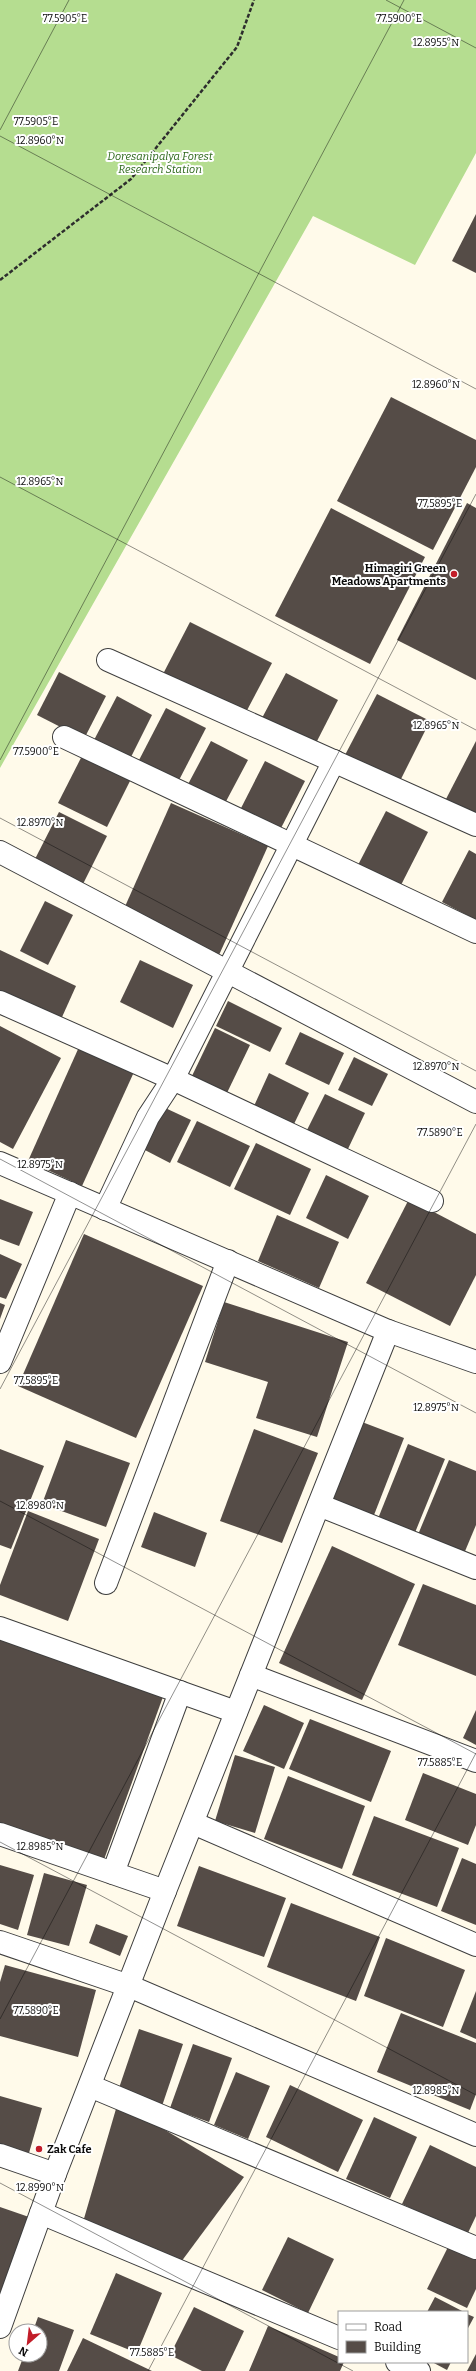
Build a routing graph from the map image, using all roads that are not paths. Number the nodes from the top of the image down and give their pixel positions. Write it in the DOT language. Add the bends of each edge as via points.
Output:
graph roads {
  1 [pos="108,660"];
  2 [pos="64,737"];
  3 [pos="334,761"];
  4 [pos="476,825"];
  5 [pos="292,845"];
  6 [pos="0,852"];
  7 [pos="476,932"];
  8 [pos="228,972"];
  9 [pos="0,1002"];
  10 [pos="173,1079"];
  11 [pos="476,1102"];
  12 [pos="0,1163"];
  13 [pos="70,1193"];
  14 [pos="432,1202"];
  15 [pos="105,1209"];
  16 [pos="228,1261"];
  17 [pos="388,1331"];
  18 [pos="0,1362"];
  19 [pos="476,1362"];
  20 [pos="319,1505"];
  21 [pos="476,1568"];
  22 [pos="106,1583"];
  23 [pos="0,1628"];
  24 [pos="251,1675"];
  25 [pos="180,1692"];
  26 [pos="236,1712"];
  27 [pos="476,1761"];
  28 [pos="193,1823"];
  29 [pos="0,1834"];
  30 [pos="113,1873"];
  31 [pos="165,1891"];
  32 [pos="0,1942"];
  33 [pos="476,1945"];
  34 [pos="129,1986"];
  35 [pos="90,2086"];
  36 [pos="476,2135"];
  37 [pos="0,2155"];
  38 [pos="55,2174"];
  39 [pos="41,2213"];
  40 [pos="476,2248"];
  41 [pos="0,2327"];
  42 [pos="338,2338"];
  43 [pos="399,2363"];
  44 [pos="419,2371"];
  1 -- 3 [label="street"];
  2 -- 5 [label="street"];
  3 -- 4 [label="street"];
  3 -- 5 [label="street"];
  5 -- 7 [label="street"];
  5 -- 8 [label="street"];
  6 -- 8 [label="street"];
  8 -- 10 [label="street"];
  8 -- 11 [label="street"];
  9 -- 10 [label="street"];
  10 -- 14 [label="street"];
  10 -- 15 [label="street" via="148,1117"];
  12 -- 13 [label="street"];
  13 -- 15 [label="street"];
  13 -- 18 [label="street"];
  15 -- 16 [label="street"];
  16 -- 17 [label="street"];
  16 -- 22 [label="street"];
  17 -- 19 [label="street"];
  17 -- 20 [label="street"];
  20 -- 21 [label="street"];
  20 -- 24 [label="street"];
  23 -- 25 [label="street"];
  24 -- 26 [label="street"];
  24 -- 27 [label="street"];
  25 -- 26 [label="street"];
  25 -- 30 [label="street"];
  26 -- 28 [label="street"];
  28 -- 31 [label="street"];
  28 -- 33 [label="street"];
  29 -- 30 [label="street"];
  30 -- 31 [label="street"];
  31 -- 34 [label="street"];
  32 -- 34 [label="street"];
  34 -- 35 [label="street"];
  34 -- 36 [label="street"];
  35 -- 38 [label="street"];
  35 -- 40 [label="street"];
  37 -- 38 [label="street"];
  38 -- 39 [label="street"];
  39 -- 41 [label="street"];
  39 -- 42 [label="street"];
  43 -- 44 [label="street"];
}
